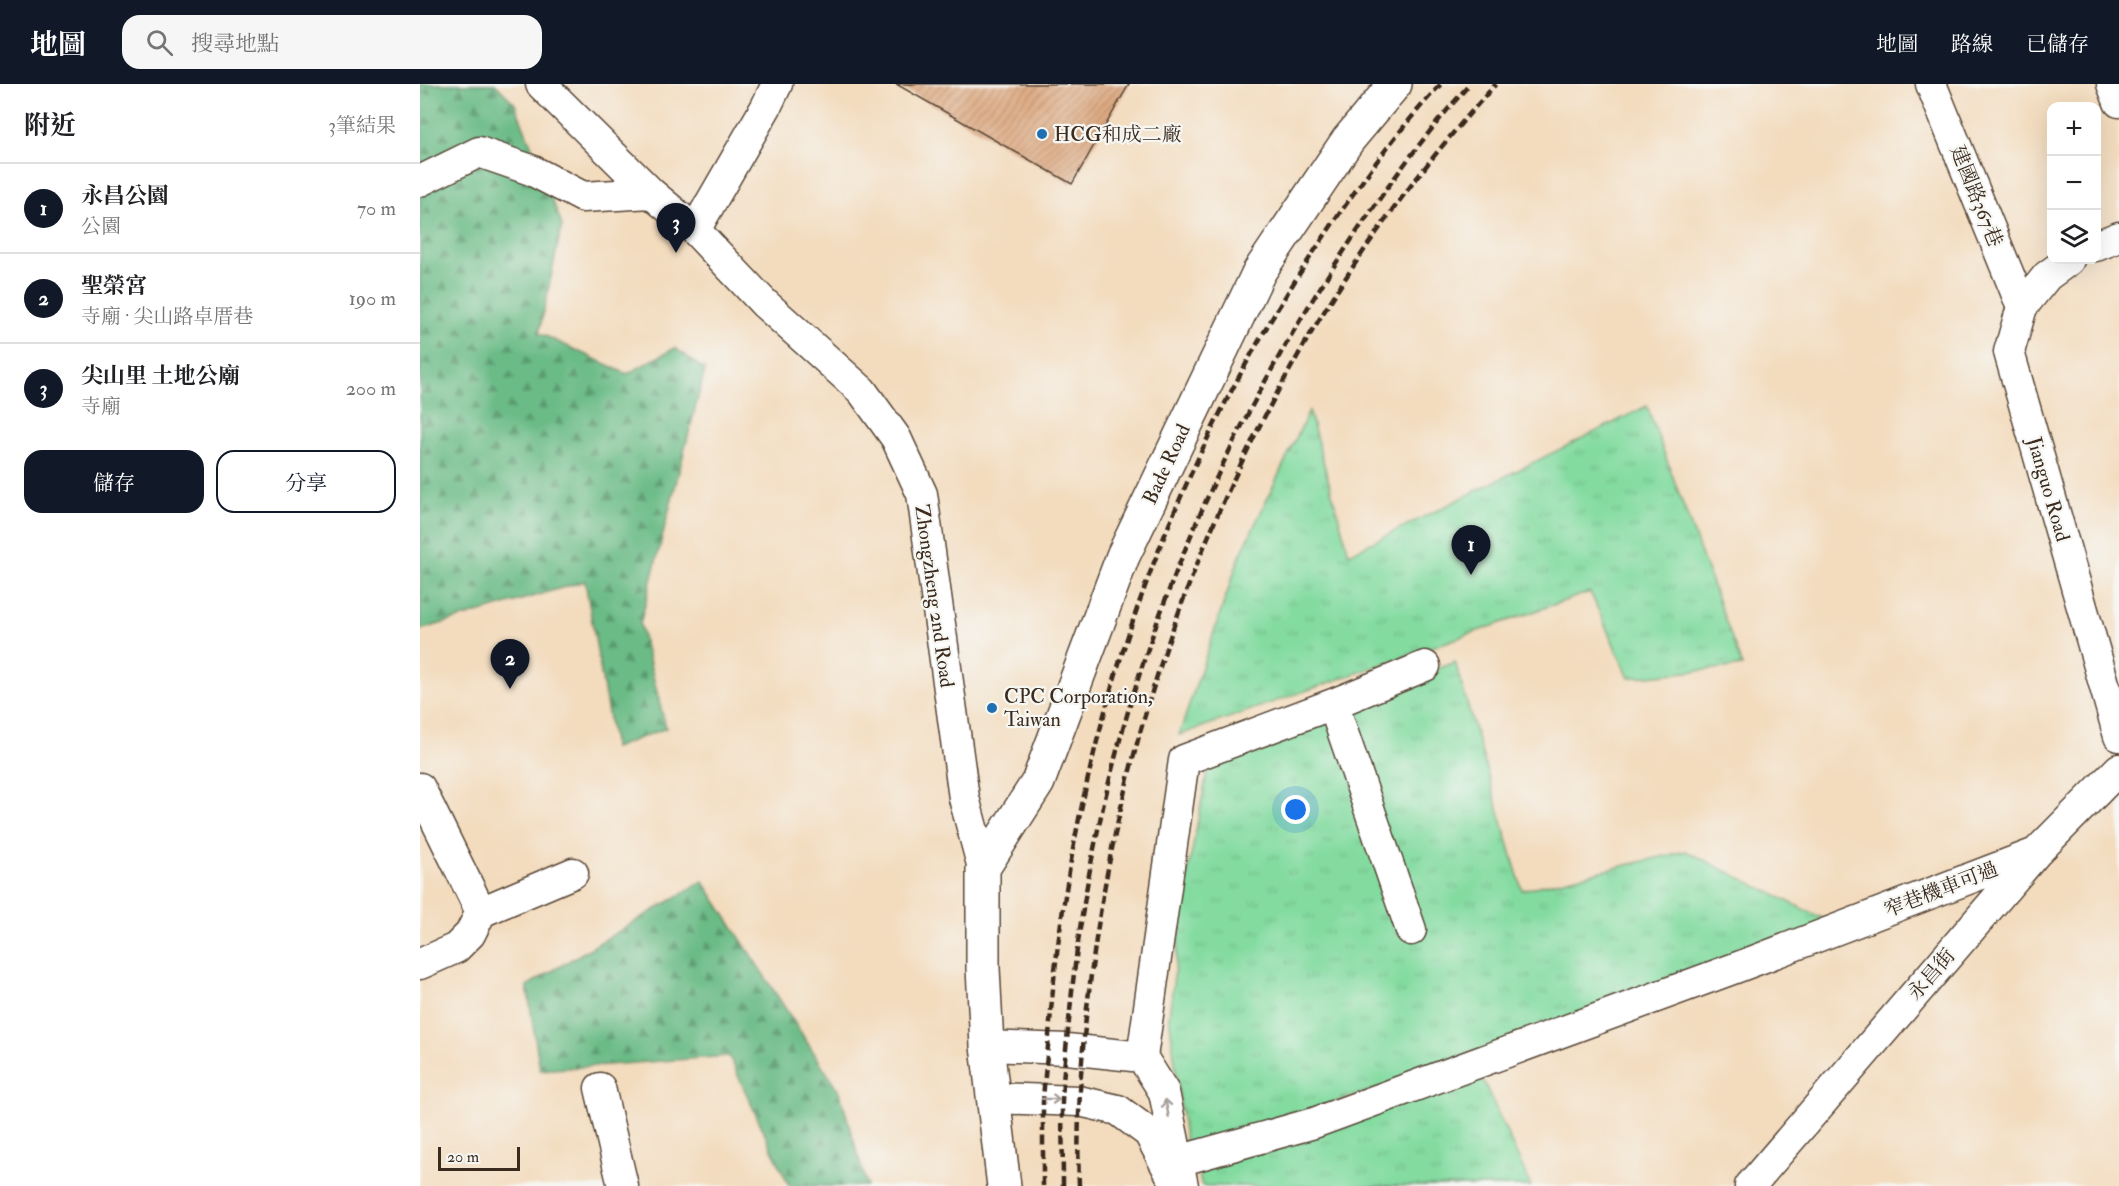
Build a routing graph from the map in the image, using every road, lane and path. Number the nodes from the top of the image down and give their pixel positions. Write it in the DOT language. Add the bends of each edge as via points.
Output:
graph roads {
  1 [pos="541,84"];
  2 [pos="777,84"];
  3 [pos="1395,84"];
  4 [pos="1931,84"];
  5 [pos="2112,84"];
  6 [pos="2119,102"];
  7 [pos="420,181"];
  8 [pos="651,193"];
  9 [pos="695,230"];
  10 [pos="2119,237"];
  11 [pos="2101,244"];
  12 [pos="2063,264"];
  13 [pos="2022,307"];
  14 [pos="1425,666"];
  15 [pos="1333,704"];
  16 [pos="2119,736"];
  17 [pos="2119,770"];
  18 [pos="420,788"];
  19 [pos="2036,853"];
  20 [pos="983,868"];
  21 [pos="573,873"];
  22 [pos="481,912"];
  23 [pos="1411,930"];
  24 [pos="420,964"];
  25 [pos="987,1046"];
  26 [pos="1142,1057"];
  27 [pos="600,1088"];
  28 [pos="993,1098"];
  29 [pos="1179,1178"];
  30 [pos="622,1186"];
  31 [pos="1004,1186"];
  32 [pos="1750,1186"];
  1 -- 8 [label="street, Zhongzheng 2nd Road"];
  2 -- 9 [label="street"];
  3 -- 20 [label="main road, Bade Road" via="1348,140 1259,272 1123,556 1038,782"];
  4 -- 13 [label="street, 建國路367巷"];
  5 -- 6 [label="street"];
  7 -- 8 [label="street" via="479,152 531,170 583,197"];
  8 -- 9 [label="street, Zhongzheng 2nd Road"];
  9 -- 20 [label="street, Zhongzheng 2nd Road" via="764,303 862,391 896,438 922,494 964,798"];
  10 -- 11 [label="street"];
  12 -- 13 [label="street, Jianguo Road" via="2047,276"];
  13 -- 16 [label="street, Jianguo Road" via="2009,352"];
  14 -- 15 [label="street"];
  15 -- 23 [label="street"];
  15 -- 26 [label="street" via="1184,760"];
  17 -- 19 [label="street, 永昌街"];
  18 -- 22 [label="street"];
  19 -- 29 [label="street, 窄巷機車可過" via="1314,1123"];
  19 -- 32 [label="street, 永昌街"];
  20 -- 25 [label="main road, Zhongzheng 2nd Road"];
  21 -- 22 [label="street"];
  22 -- 24 [label="street" via="470,934 456,948"];
  25 -- 26 [label="street"];
  25 -- 28 [label="main road, Zhongzheng 2nd Road"];
  29 -- 26 [label="street, one-way" via="1164,1092"];
  27 -- 30 [label="street"];
  28 -- 29 [label="street, one-way" via="1079,1101 1118,1110 1149,1133"];
  28 -- 31 [label="main road, Zhongzheng 2nd Road"];
}
